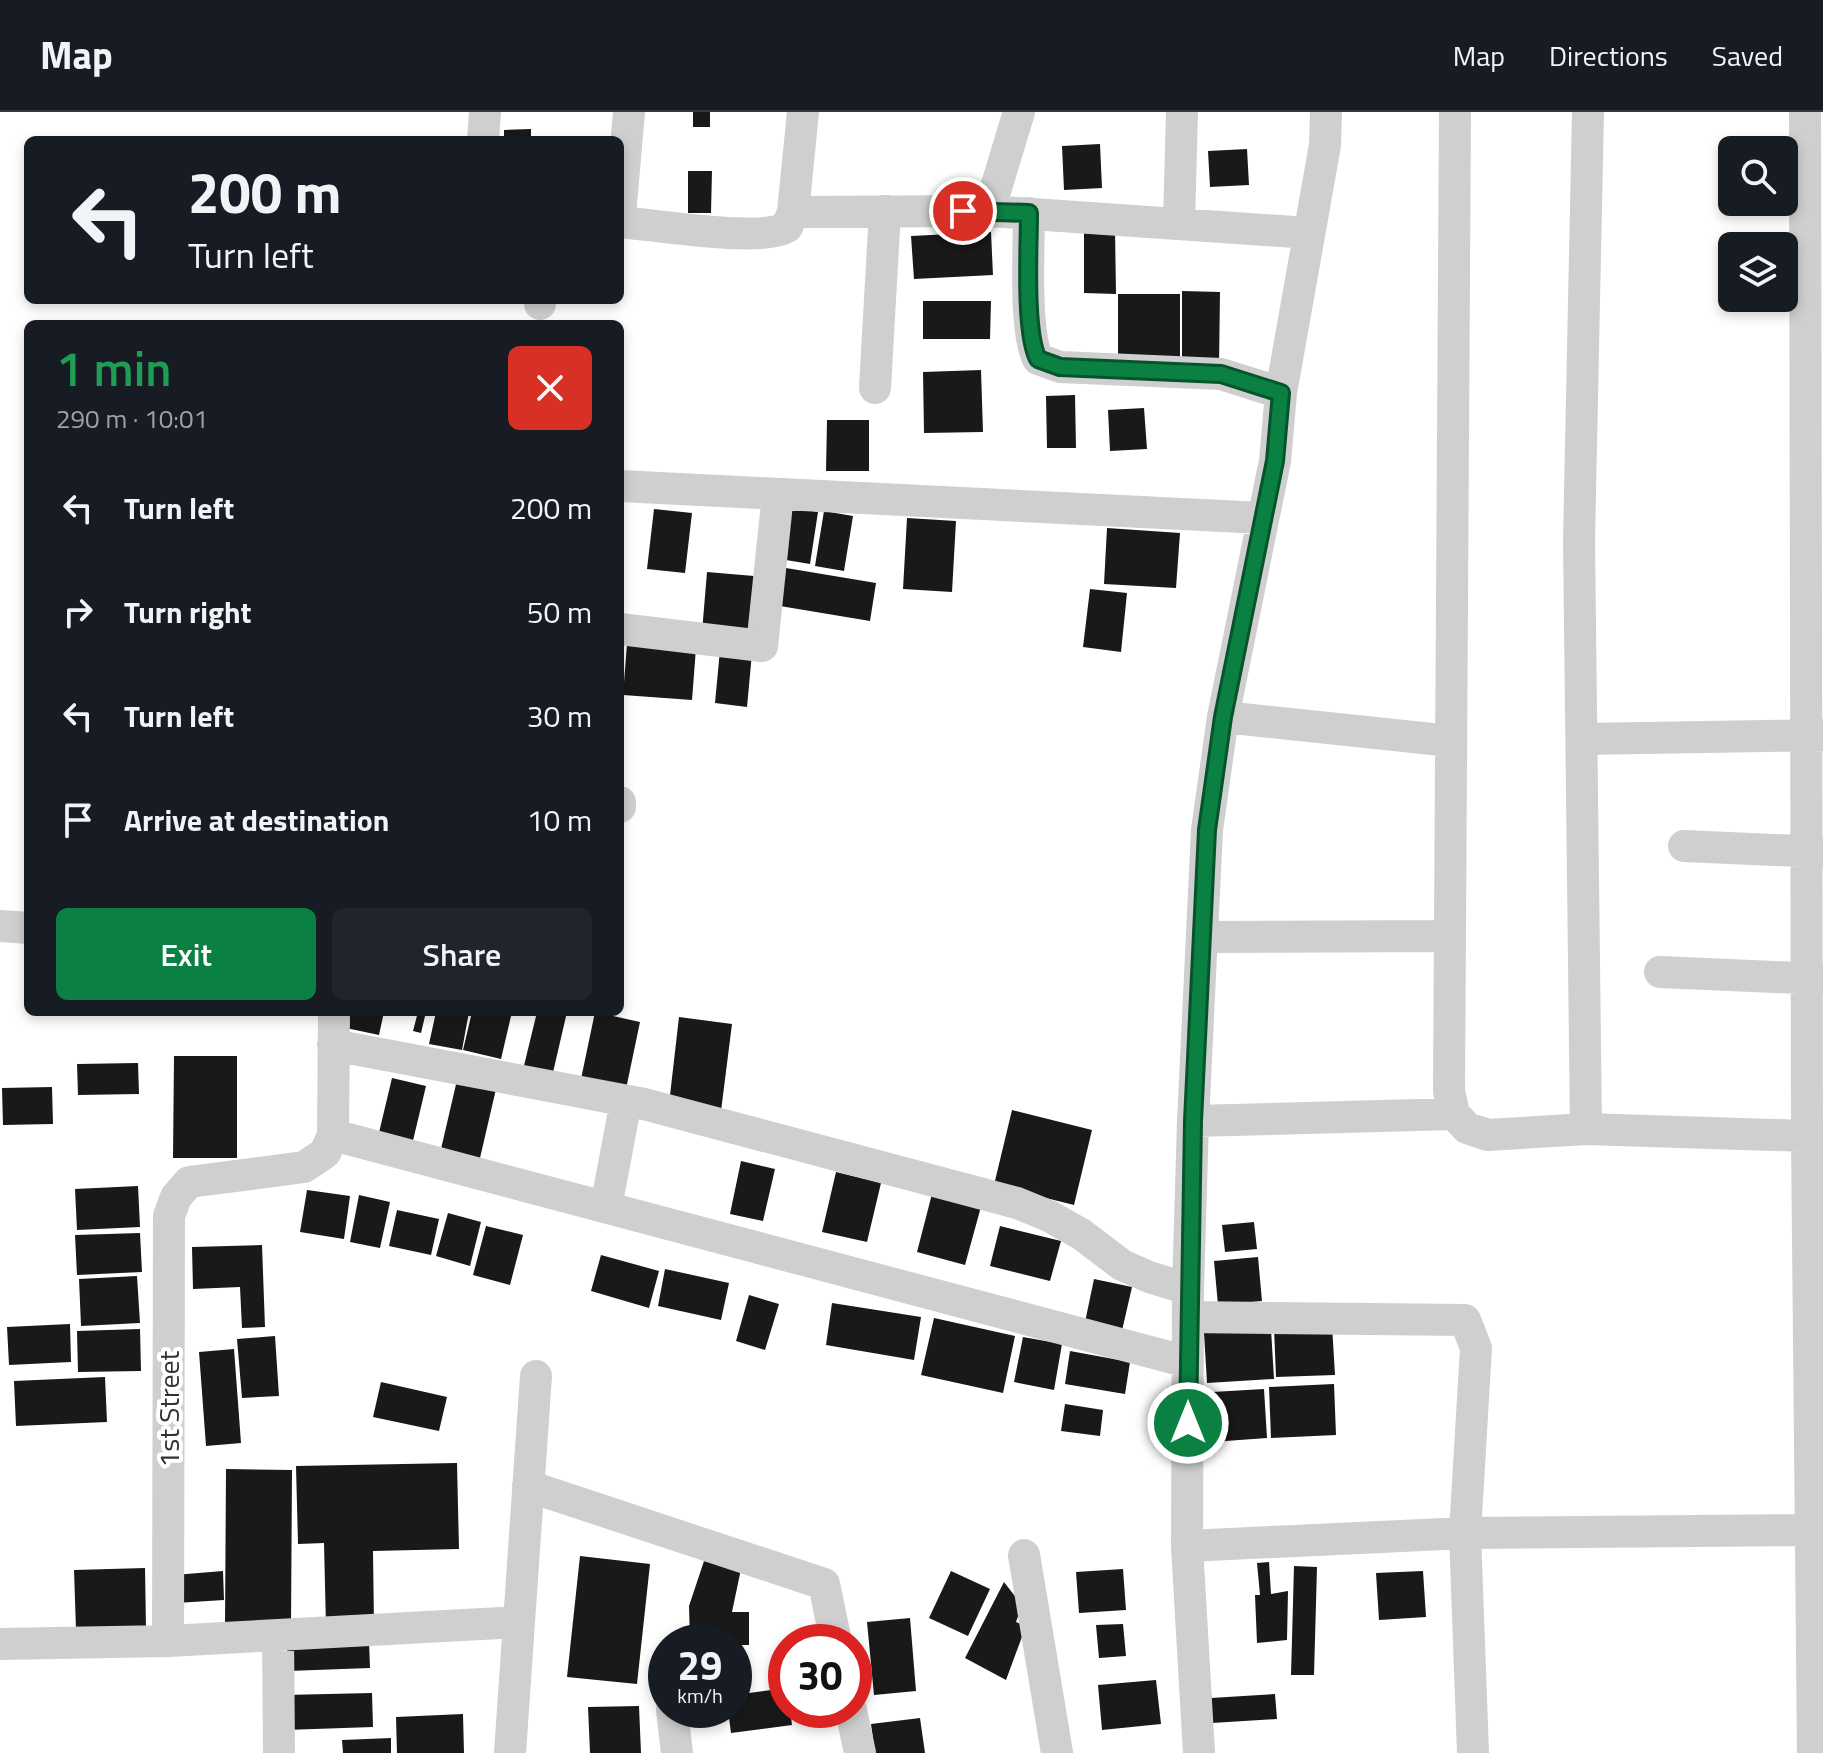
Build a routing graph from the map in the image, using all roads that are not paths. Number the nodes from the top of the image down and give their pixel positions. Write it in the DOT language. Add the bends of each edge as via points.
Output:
graph roads {
  1 [pos="485,112"];
  2 [pos="629,112"];
  3 [pos="803,112"];
  4 [pos="1019,112"];
  5 [pos="1182,112"];
  6 [pos="1326,112"];
  7 [pos="1455,112"];
  8 [pos="1588,112"];
  9 [pos="1811,117"];
  10 [pos="483,136"];
  11 [pos="624,171"];
  12 [pos="885,211"];
  13 [pos="989,211"];
  14 [pos="793,212"];
  15 [pos="1029,213"];
  16 [pos="624,219"];
  17 [pos="1179,223"];
  18 [pos="1309,233"];
  19 [pos="1814,372"];
  20 [pos="875,388"];
  21 [pos="1281,393"];
  22 [pos="624,486"];
  23 [pos="1815,493"];
  24 [pos="778,494"];
  25 [pos="1263,518"];
  26 [pos="1814,604"];
  27 [pos="624,629"];
  28 [pos="1223,717"];
  29 [pos="1815,735"];
  30 [pos="1582,739"];
  31 [pos="1451,741"];
  32 [pos="1684,846"];
  33 [pos="1815,852"];
  34 [pos="0,926"];
  35 [pos="24,928"];
  36 [pos="1450,936"];
  37 [pos="1203,937"];
  38 [pos="1660,972"];
  39 [pos="1815,978"];
  40 [pos="334,1016"];
  41 [pos="333,1045"];
  42 [pos="1815,1098"];
  43 [pos="626,1101"];
  44 [pos="1454,1114"];
  45 [pos="1193,1121"];
  46 [pos="1586,1129"];
  47 [pos="333,1135"];
  48 [pos="1807,1136"];
  49 [pos="606,1207"];
  50 [pos="1816,1224"];
  51 [pos="1188,1303"];
  52 [pos="1816,1350"];
  53 [pos="1188,1362"];
  54 [pos="536,1376"];
  55 [pos="1817,1471"];
  56 [pos="528,1486"];
  57 [pos="1812,1530"];
  58 [pos="1465,1533"];
  59 [pos="1187,1546"];
  60 [pos="1024,1555"];
  61 [pos="519,1622"];
  62 [pos="832,1624"];
  63 [pos="278,1635"];
  64 [pos="168,1641"];
  65 [pos="0,1644"];
  66 [pos="674,1728"];
  67 [pos="855,1728"];
  68 [pos="1053,1752"];
  69 [pos="279,1753"];
  70 [pos="510,1753"];
  71 [pos="677,1753"];
  72 [pos="860,1753"];
  73 [pos="1199,1753"];
  74 [pos="1473,1753"];
  75 [pos="1813,1753"];
  1 -- 10 [label="street"];
  2 -- 11 [label="street"];
  3 -- 14 [label="street"];
  4 -- 13 [label="street"];
  5 -- 17 [label="street"];
  6 -- 18 [label="street"];
  7 -- 31 [label="street"];
  8 -- 30 [label="street" via="1579,541"];
  9 -- 19 [label="street"];
  12 -- 13 [label="street"];
  12 -- 14 [label="street"];
  12 -- 20 [label="street"];
  13 -- 15 [label="street"];
  14 -- 16 [label="street" via="778,233"];
  15 -- 17 [label="street"];
  15 -- 21 [label="street" via="1031,323 1038,359 1060,367 1221,374"];
  17 -- 18 [label="street"];
  18 -- 21 [label="street"];
  19 -- 23 [label="street"];
  21 -- 25 [label="street"];
  22 -- 24 [label="street"];
  23 -- 26 [label="street"];
  24 -- 25 [label="street"];
  24 -- 27 [label="street" via="762,646"];
  25 -- 28 [label="street"];
  26 -- 29 [label="street"];
  28 -- 31 [label="street"];
  28 -- 37 [label="street" via="1207,830"];
  29 -- 30 [label="street"];
  29 -- 33 [label="street"];
  30 -- 46 [label="street"];
  31 -- 36 [label="street"];
  32 -- 33 [label="street"];
  33 -- 39 [label="street"];
  34 -- 35 [label="street"];
  36 -- 37 [label="street"];
  36 -- 44 [label="street" via="1449,1091"];
  37 -- 45 [label="street"];
  38 -- 39 [label="street"];
  39 -- 42 [label="street"];
  40 -- 41 [label="street"];
  41 -- 43 [label="street"];
  41 -- 47 [label="street"];
  42 -- 48 [label="street"];
  43 -- 49 [label="street"];
  43 -- 51 [label="street" via="1017,1203 1081,1234"];
  44 -- 45 [label="street"];
  44 -- 46 [label="street" via="1467,1128 1488,1135"];
  45 -- 51 [label="street"];
  46 -- 48 [label="street"];
  47 -- 49 [label="street"];
  47 -- 64 [label="street, 1st Street" via="325,1153 304,1167 189,1182 169,1216"];
  48 -- 50 [label="street"];
  49 -- 53 [label="street"];
  50 -- 52 [label="street"];
  51 -- 53 [label="street"];
  51 -- 58 [label="street" via="1465,1320 1476,1348"];
  52 -- 55 [label="street"];
  53 -- 59 [label="street"];
  54 -- 56 [label="street"];
  55 -- 57 [label="street"];
  56 -- 61 [label="street"];
  56 -- 62 [label="street" via="824,1584"];
  57 -- 58 [label="street"];
  57 -- 75 [label="street"];
  58 -- 59 [label="street"];
  58 -- 74 [label="street"];
  59 -- 73 [label="street"];
  60 -- 68 [label="street"];
  61 -- 63 [label="street"];
  61 -- 70 [label="street"];
  63 -- 64 [label="street"];
  63 -- 69 [label="street"];
  64 -- 65 [label="street"];
  66 -- 71 [label="street"];
  67 -- 72 [label="street"];
}
